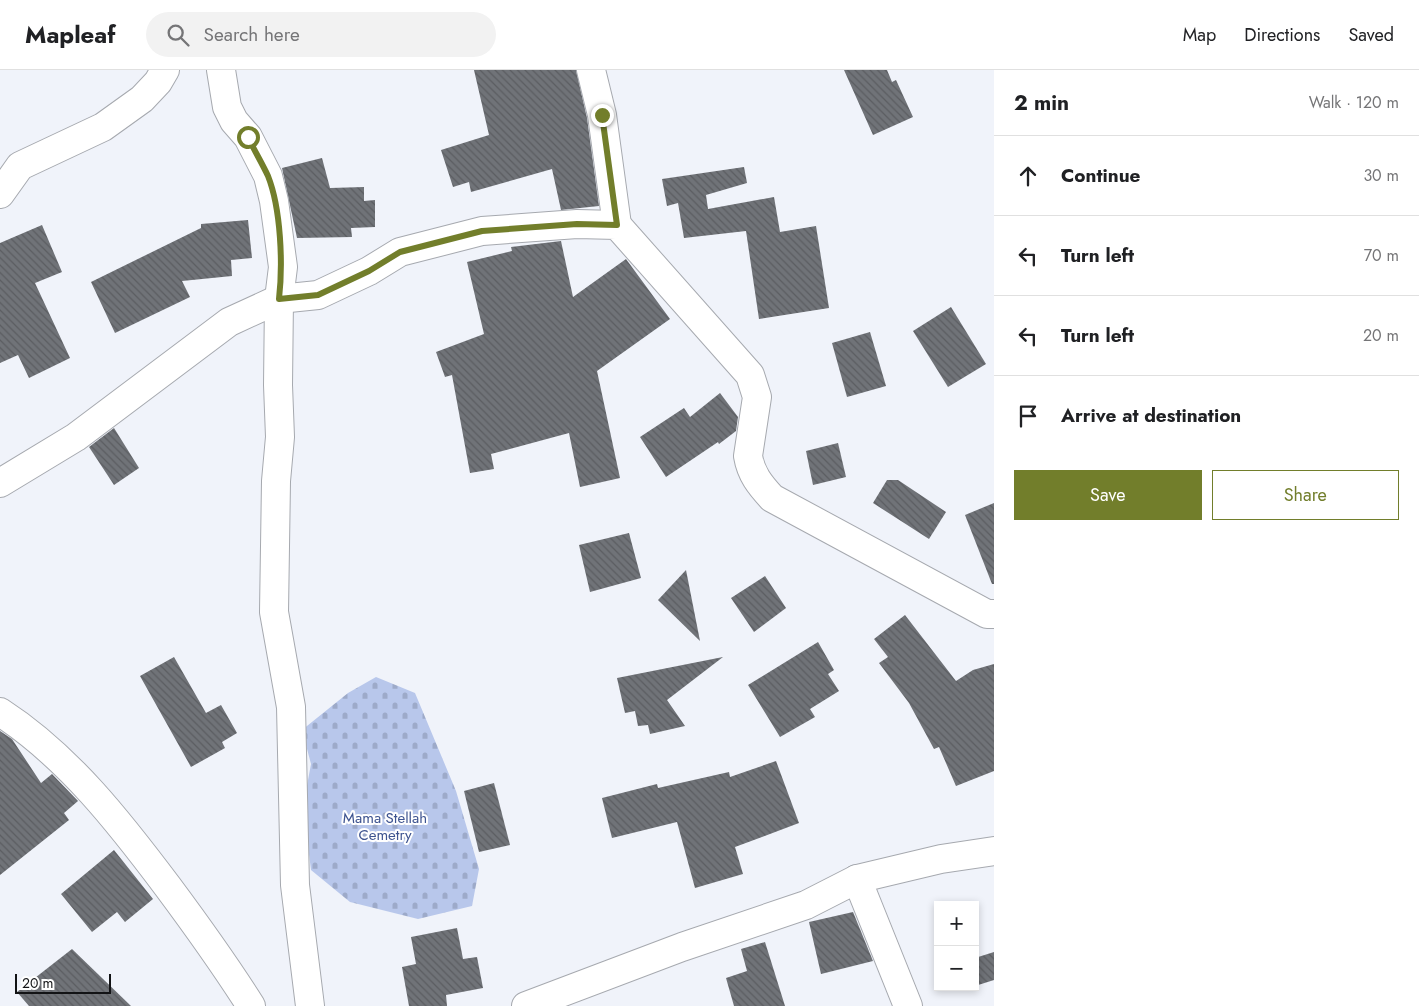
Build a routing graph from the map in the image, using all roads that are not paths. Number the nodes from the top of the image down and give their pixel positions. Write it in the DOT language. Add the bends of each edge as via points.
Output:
graph roads {
  1 [pos="165,70"];
  2 [pos="221,70"];
  3 [pos="591,70"];
  4 [pos="0,194"];
  5 [pos="617,225"];
  6 [pos="279,299"];
  7 [pos="0,483"];
  8 [pos="994,614"];
  9 [pos="0,712"];
  10 [pos="994,851"];
  11 [pos="857,879"];
  12 [pos="251,1006"];
  13 [pos="310,1006"];
  14 [pos="526,1006"];
  15 [pos="908,1006"];
  1 -- 4 [label="street" via="142,99 103,127 20,166"];
  2 -- 6 [label="street" via="227,107 248,137 268,176 283,266"];
  3 -- 5 [label="street" via="602,115"];
  5 -- 6 [label="street" via="577,224 482,231 400,252 318,295"];
  5 -- 8 [label="street" via="750,375 757,397 748,456 759,484 772,498 987,614"];
  6 -- 7 [label="street" via="229,322 76,437"];
  6 -- 13 [label="street" via="280,437 274,612 291,707 295,885"];
  9 -- 12 [label="street" via="50,752 119,822 221,959"];
  10 -- 11 [label="street" via="942,859"];
  11 -- 14 [label="street" via="806,905 682,947"];
  11 -- 15 [label="street"];
}
